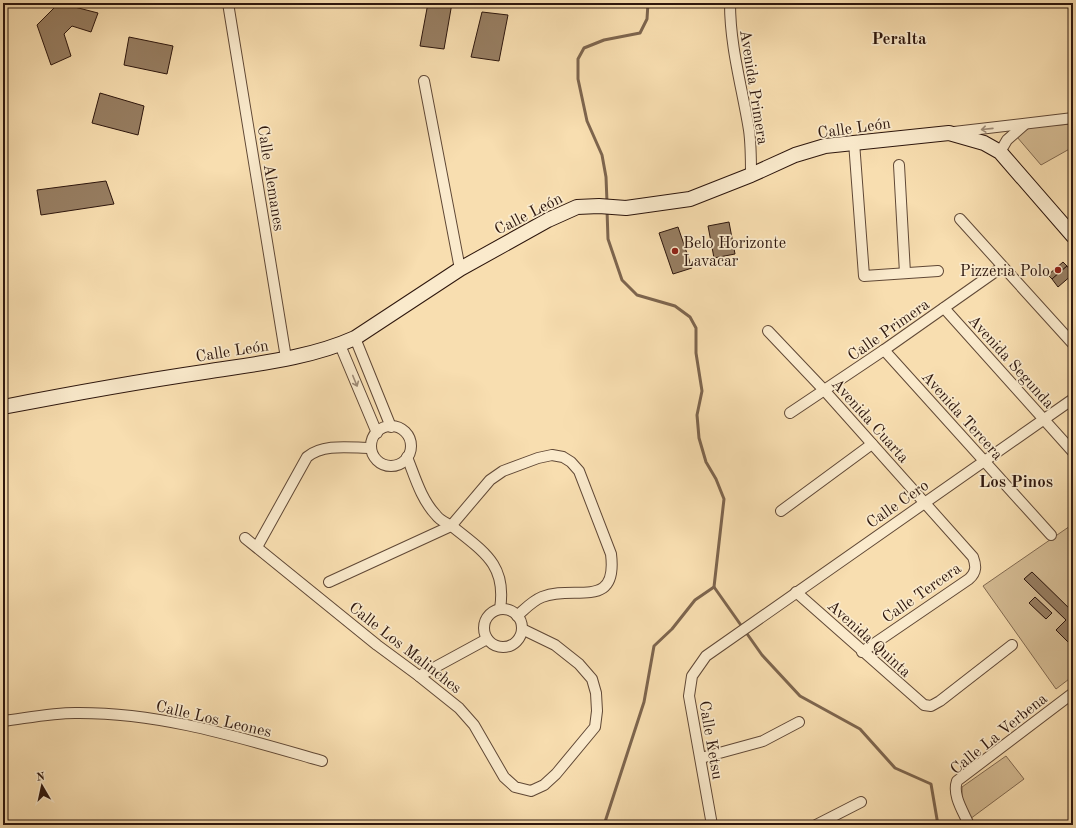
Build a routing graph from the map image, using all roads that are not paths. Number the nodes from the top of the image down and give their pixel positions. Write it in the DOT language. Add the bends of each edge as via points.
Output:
graph roads {
  1 [pos="228,3"];
  2 [pos="730,3"];
  3 [pos="424,81"];
  4 [pos="1073,118"];
  5 [pos="1026,124"];
  6 [pos="949,133"];
  7 [pos="854,142"];
  8 [pos="1000,152"];
  9 [pos="899,164"];
  10 [pos="751,175"];
  11 [pos="960,219"];
  12 [pos="1073,236"];
  13 [pos="1002,267"];
  14 [pos="460,269"];
  15 [pos="938,271"];
  16 [pos="906,273"];
  17 [pos="944,308"];
  18 [pos="768,331"];
  19 [pos="355,338"];
  20 [pos="1073,344"];
  21 [pos="340,345"];
  22 [pos="884,350"];
  23 [pos="286,358"];
  24 [pos="824,390"];
  25 [pos="1073,399"];
  26 [pos="3,407"];
  27 [pos="790,413"];
  28 [pos="1045,420"];
  29 [pos="391,427"];
  30 [pos="377,433"];
  31 [pos="872,444"];
  32 [pos="372,448"];
  33 [pos="1073,452"];
  34 [pos="407,457"];
  35 [pos="984,461"];
  36 [pos="925,502"];
  37 [pos="781,512"];
  38 [pos="451,526"];
  39 [pos="1051,535"];
  40 [pos="245,538"];
  41 [pos="257,547"];
  42 [pos="975,570"];
  43 [pos="328,582"];
  44 [pos="796,592"];
  45 [pos="500,609"];
  46 [pos="517,616"];
  47 [pos="522,629"];
  48 [pos="739,633"];
  49 [pos="487,639"];
  50 [pos="1012,645"];
  51 [pos="862,652"];
  52 [pos="419,676"];
  53 [pos="1073,693"];
  54 [pos="3,721"];
  55 [pos="799,722"];
  56 [pos="701,758"];
  57 [pos="322,761"];
  58 [pos="861,802"];
  59 [pos="969,824"];
  60 [pos="712,825"];
  61 [pos="816,825"];
  1 -- 23 [label="street, Calle Alemanes"];
  2 -- 10 [label="street, Avenida Primera" via="733,51 749,131"];
  3 -- 14 [label="street"];
  4 -- 5 [label="street"];
  5 -- 6 [label="street, one-way"];
  5 -- 8 [label="street" via="1007,140"];
  6 -- 7 [label="main road, Calle León"];
  6 -- 8 [label="main road, Calle León" via="984,143"];
  7 -- 10 [label="main road, Calle León" via="825,146 795,155"];
  7 -- 16 [label="street" via="864,276"];
  8 -- 12 [label="main road, Calle León"];
  9 -- 16 [label="street"];
  10 -- 14 [label="main road, Calle León" via="690,199 626,208 577,207 548,220"];
  11 -- 13 [label="street"];
  13 -- 17 [label="street, Calle Primera"];
  13 -- 20 [label="street"];
  14 -- 19 [label="main road, Calle León"];
  15 -- 16 [label="street"];
  17 -- 22 [label="street, Calle Primera"];
  17 -- 28 [label="street, Avenida Segunda"];
  18 -- 24 [label="street, Avenida Cuarta"];
  19 -- 21 [label="main road, Calle León"];
  19 -- 29 [label="street"];
  21 -- 23 [label="main road, Calle León"];
  21 -- 30 [label="street, one-way"];
  22 -- 24 [label="street, Calle Primera"];
  22 -- 35 [label="street, Avenida Tercera"];
  23 -- 26 [label="main road, Calle León" via="102,387"];
  24 -- 27 [label="street, Calle Primera"];
  24 -- 31 [label="street, Avenida Cuarta"];
  25 -- 28 [label="street, Calle Cero"];
  28 -- 33 [label="street, Avenida Segunda"];
  28 -- 35 [label="street, Calle Cero"];
  29 -- 30 [label="street"];
  29 -- 34 [label="street" via="403,430 407,435 411,447"];
  30 -- 32 [label="street" via="373,438"];
  31 -- 36 [label="street, Avenida Cuarta"];
  31 -- 37 [label="street"];
  32 -- 34 [label="street" via="377,460 389,466 402,463"];
  32 -- 41 [label="street" via="325,448 307,457"];
  34 -- 38 [label="street" via="422,496 436,516"];
  35 -- 36 [label="street, Calle Cero"];
  35 -- 39 [label="street, Avenida Tercera"];
  36 -- 42 [label="street, Avenida Cuarta" via="973,557"];
  36 -- 44 [label="street, Calle Cero"];
  38 -- 43 [label="street"];
  38 -- 45 [label="street" via="489,556 495,566 501,598"];
  38 -- 46 [label="street" via="490,480 503,471 552,455 563,457 579,471 611,554 613,568 610,579 605,588 596,592 543,597 531,603"];
  40 -- 41 [label="street, Calle Los Malinches"];
  41 -- 52 [label="street, Calle Los Malinches"];
  42 -- 51 [label="street, Calle Tercera" via="969,578"];
  44 -- 48 [label="street, Calle Cero"];
  44 -- 51 [label="street, Avenida Quinta"];
  45 -- 46 [label="street"];
  45 -- 49 [label="street" via="489,615 485,621"];
  46 -- 47 [label="street"];
  47 -- 49 [label="street" via="517,640 508,647 496,646"];
  47 -- 52 [label="street, Calle Los Malinches" via="554,645 579,664 592,679 596,693 595,727 556,774 544,785 531,791 515,787 504,778 474,725 459,708"];
  48 -- 56 [label="street, Calle Ketsu" via="706,656 692,676 689,696"];
  49 -- 52 [label="street"];
  50 -- 51 [label="street, Avenida Quinta" via="931,706 924,705"];
  53 -- 59 [label="street, Calle La Verbena" via="957,781 956,793"];
  54 -- 57 [label="street, Calle Los Leones" via="75,713 147,717 210,729"];
  55 -- 56 [label="street" via="763,741"];
  56 -- 60 [label="street, Calle Ketsu"];
  58 -- 61 [label="street"];
}
